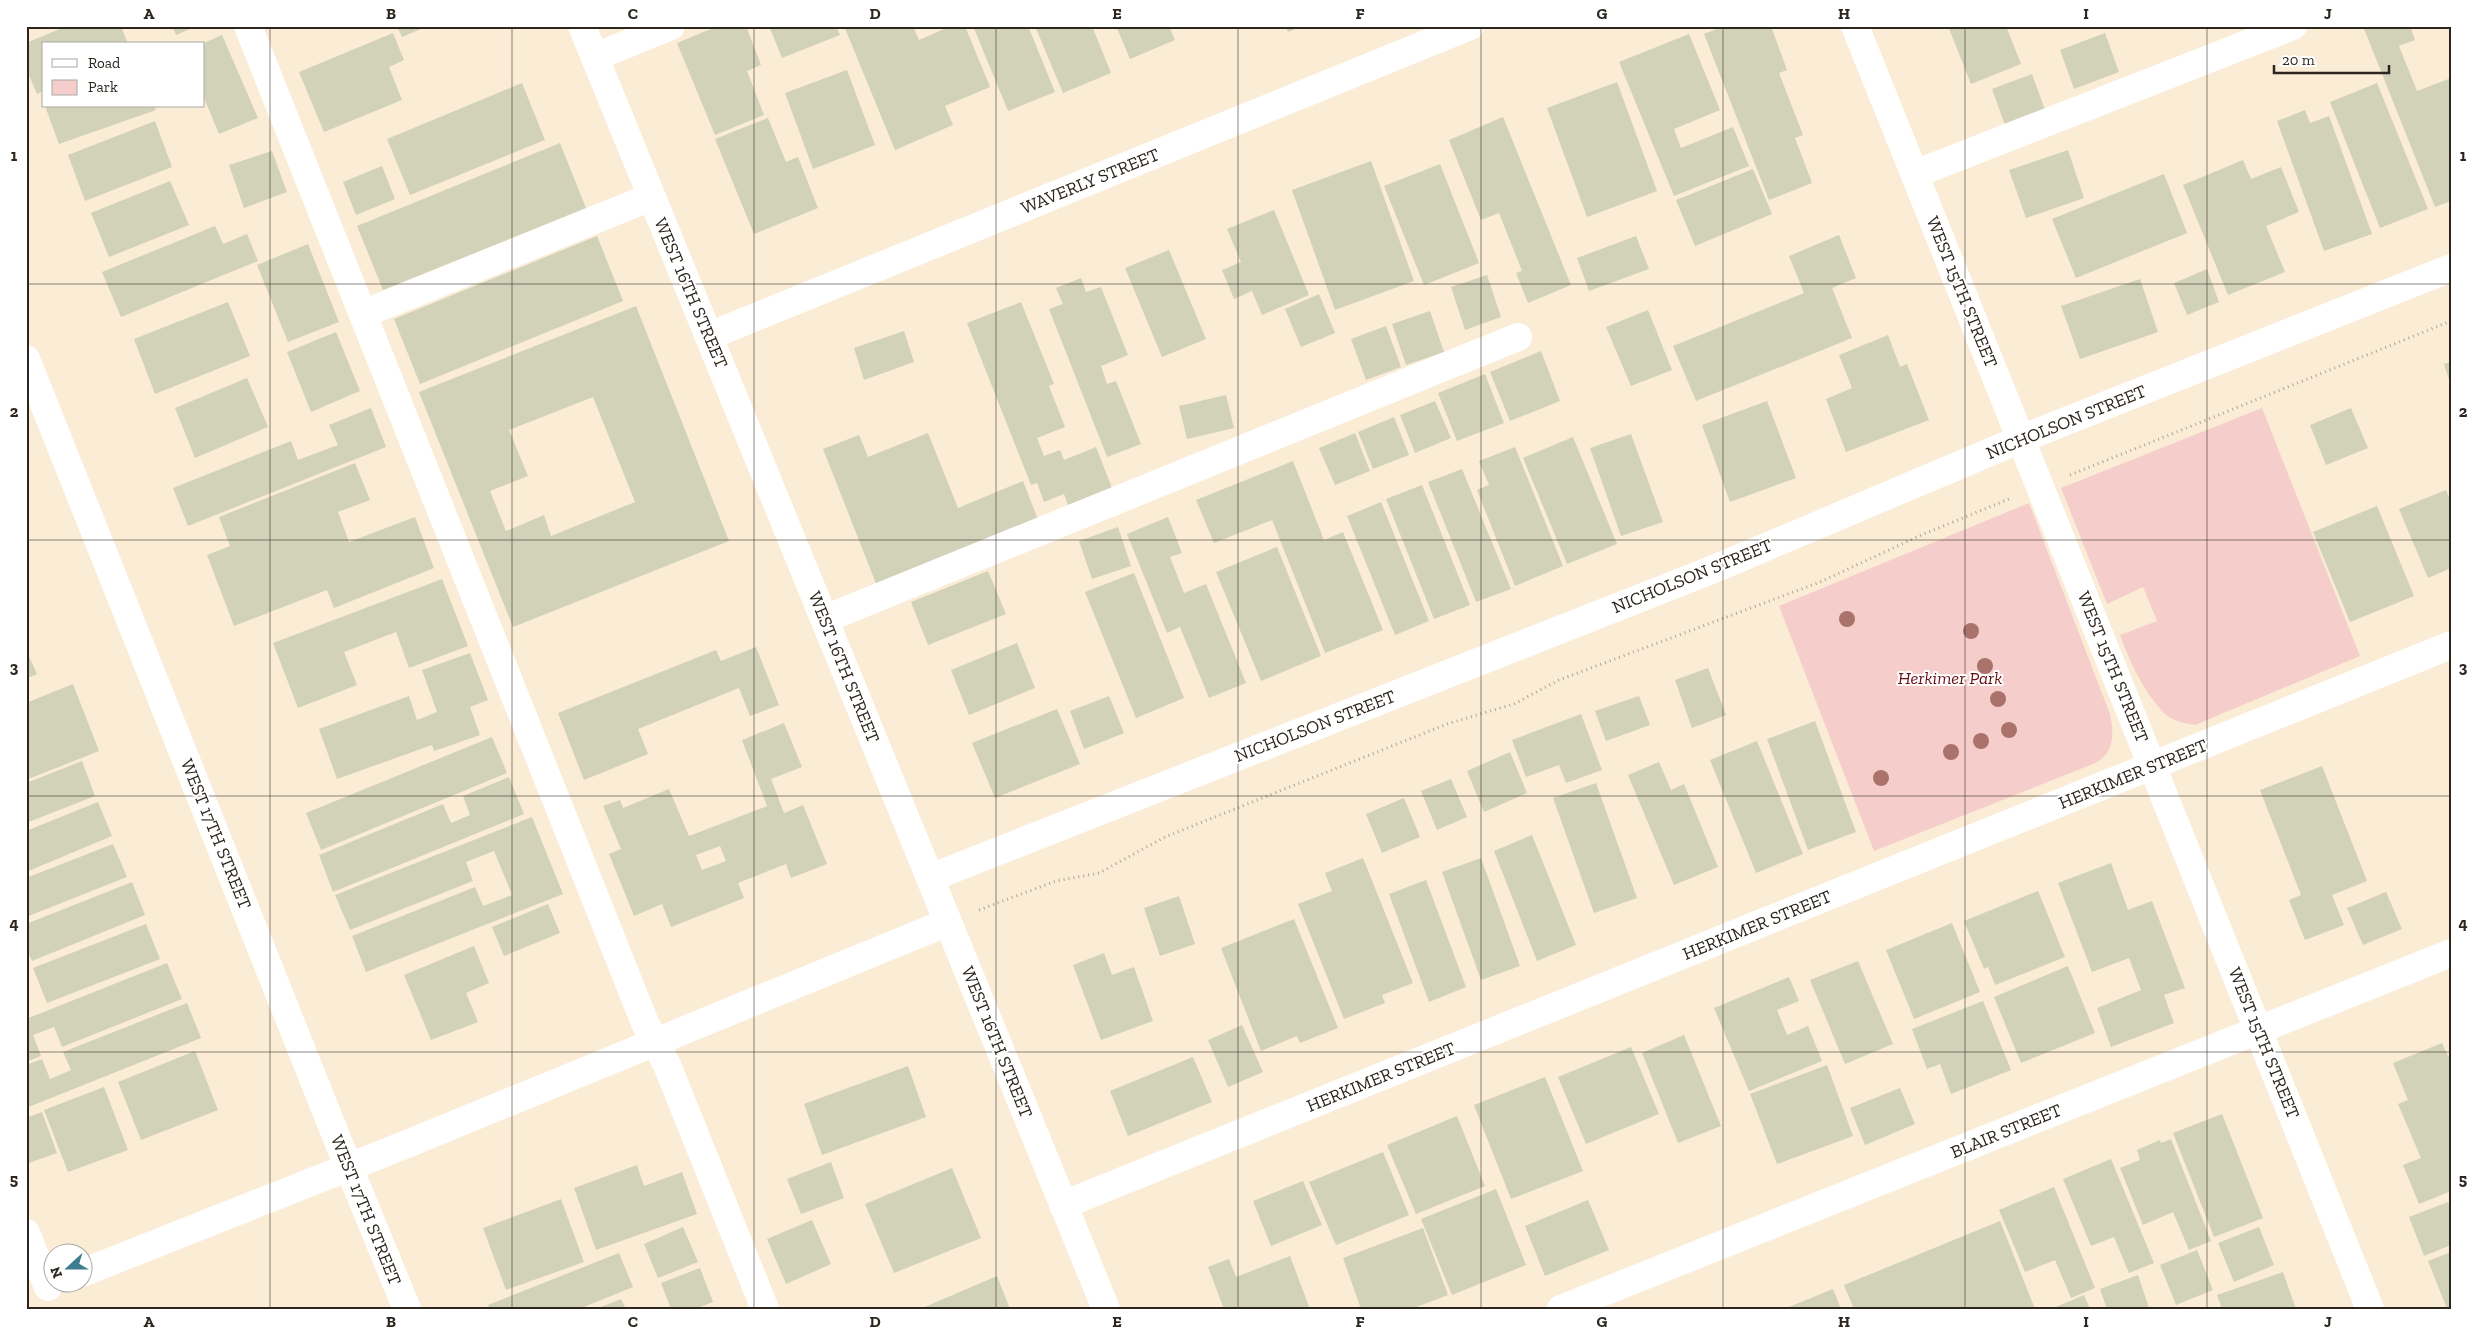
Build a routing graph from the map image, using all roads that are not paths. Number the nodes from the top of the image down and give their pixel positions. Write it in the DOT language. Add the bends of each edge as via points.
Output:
graph roads {
  1 [pos="248,26"];
  2 [pos="582,26"];
  3 [pos="670,26"];
  4 [pos="1470,26"];
  5 [pos="1855,26"];
  6 [pos="2293,26"];
  7 [pos="595,57"];
  8 [pos="1915,174"];
  9 [pos="651,197"];
  10 [pos="2451,268"];
  11 [pos="363,314"];
  12 [pos="709,336"];
  13 [pos="1518,337"];
  14 [pos="26,359"];
  15 [pos="2021,439"];
  16 [pos="825,619"];
  17 [pos="2451,645"];
  18 [pos="2153,766"];
  19 [pos="930,878"];
  20 [pos="948,922"];
  21 [pos="2451,953"];
  22 [pos="2259,1031"];
  23 [pos="654,1042"];
  24 [pos="348,1167"];
  25 [pos="1063,1205"];
  26 [pos="26,1233"];
  27 [pos="92,1269"];
  28 [pos="42,1282"];
  29 [pos="407,1309"];
  30 [pos="765,1309"];
  31 [pos="1106,1309"];
  32 [pos="1562,1309"];
  33 [pos="2370,1309"];
  1 -- 11 [label="street"];
  2 -- 7 [label="street, WEST 16TH STREET"];
  3 -- 7 [label="street"];
  4 -- 12 [label="street, WAVERLY STREET"];
  5 -- 8 [label="street, WEST 15TH STREET"];
  6 -- 8 [label="street"];
  7 -- 9 [label="street, WEST 16TH STREET"];
  8 -- 15 [label="street, WEST 15TH STREET"];
  9 -- 11 [label="street"];
  9 -- 12 [label="street, WEST 16TH STREET"];
  10 -- 15 [label="street, NICHOLSON STREET"];
  11 -- 23 [label="street"];
  12 -- 16 [label="street, WEST 16TH STREET"];
  13 -- 16 [label="street"];
  14 -- 24 [label="street, WEST 17TH STREET"];
  15 -- 18 [label="street, WEST 15TH STREET"];
  15 -- 19 [label="street, NICHOLSON STREET" via="1714,569"];
  16 -- 19 [label="street, WEST 16TH STREET"];
  17 -- 18 [label="street, HERKIMER STREET"];
  18 -- 22 [label="street, WEST 15TH STREET"];
  18 -- 25 [label="street, HERKIMER STREET"];
  19 -- 20 [label="street, WEST 16TH STREET"];
  20 -- 23 [label="street"];
  20 -- 25 [label="street, WEST 16TH STREET"];
  21 -- 22 [label="street, BLAIR STREET"];
  22 -- 32 [label="street, BLAIR STREET"];
  22 -- 33 [label="street, WEST 15TH STREET"];
  23 -- 24 [label="street"];
  23 -- 30 [label="street" via="667,1065"];
  24 -- 27 [label="street"];
  24 -- 29 [label="street, WEST 17TH STREET"];
  25 -- 31 [label="street, WEST 16TH STREET"];
  26 -- 28 [label="street"];
}
